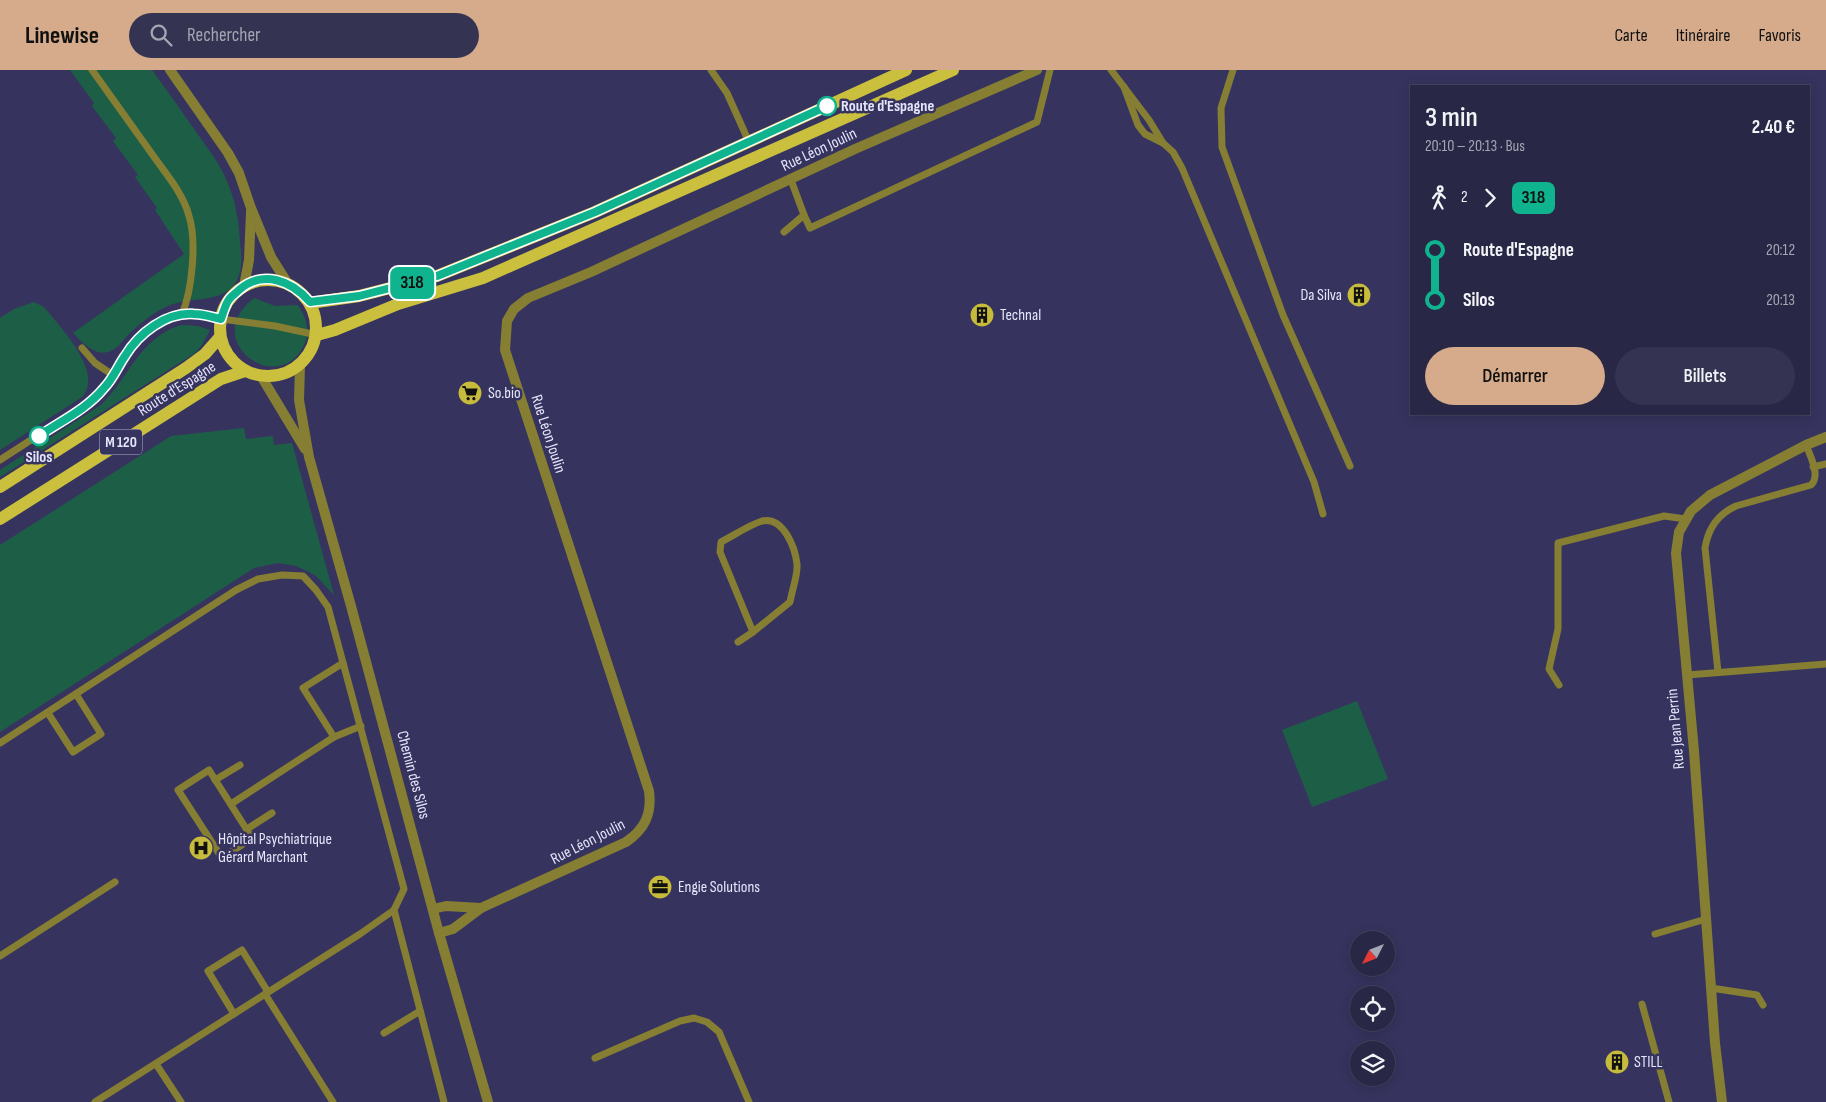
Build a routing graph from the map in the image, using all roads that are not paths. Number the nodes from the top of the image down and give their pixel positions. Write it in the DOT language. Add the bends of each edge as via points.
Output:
graph roads {
  1 [pos="92,70"];
  2 [pos="170,70"];
  3 [pos="711,70"];
  4 [pos="953,70"];
  5 [pos="1037,70"];
  6 [pos="1050,70"];
  7 [pos="1111,70"];
  8 [pos="1233,70"];
  9 [pos="903,71"];
  10 [pos="1124,87"];
  11 [pos="749,142"];
  12 [pos="1163,144"];
  13 [pos="791,180"];
  14 [pos="251,208"];
  15 [pos="804,215"];
  16 [pos="784,232"];
  17 [pos="288,284"];
  18 [pos="244,286"];
  19 [pos="310,302"];
  20 [pos="182,314"];
  21 [pos="221,319"];
  22 [pos="317,336"];
  23 [pos="220,337"];
  24 [pos="82,348"];
  25 [pos="300,366"];
  26 [pos="245,371"];
  27 [pos="113,376"];
  28 [pos="261,376"];
  29 [pos="1826,437"];
  30 [pos="1806,445"];
  31 [pos="309,457"];
  32 [pos="0,460"];
  33 [pos="1826,464"];
  34 [pos="1350,466"];
  35 [pos="1813,467"];
  36 [pos="0,487"];
  37 [pos="1323,514"];
  38 [pos="0,519"];
  39 [pos="1686,519"];
  40 [pos="753,632"];
  41 [pos="738,642"];
  42 [pos="343,662"];
  43 [pos="1826,664"];
  44 [pos="1718,672"];
  45 [pos="1687,674"];
  46 [pos="1559,685"];
  47 [pos="76,694"];
  48 [pos="48,712"];
  49 [pos="361,726"];
  50 [pos="334,737"];
  51 [pos="0,743"];
  52 [pos="240,765"];
  53 [pos="215,780"];
  54 [pos="230,804"];
  55 [pos="272,813"];
  56 [pos="247,829"];
  57 [pos="115,882"];
  58 [pos="481,908"];
  59 [pos="433,909"];
  60 [pos="394,910"];
  61 [pos="1706,919"];
  62 [pos="439,933"];
  63 [pos="1654,934"];
  64 [pos="0,956"];
  65 [pos="1711,988"];
  66 [pos="266,993"];
  67 [pos="1642,1004"];
  68 [pos="1764,1005"];
  69 [pos="420,1011"];
  70 [pos="234,1014"];
  71 [pos="384,1034"];
  72 [pos="596,1058"];
  73 [pos="156,1064"];
  74 [pos="95,1102"];
  75 [pos="180,1102"];
  76 [pos="333,1102"];
  77 [pos="444,1102"];
  78 [pos="488,1102"];
  79 [pos="749,1102"];
  80 [pos="1669,1102"];
  81 [pos="1722,1102"];
  1 -- 20 [label="lane" via="179,192 190,216 191,277"];
  2 -- 14 [label="street" via="228,153"];
  3 -- 11 [label="lane" via="727,93"];
  4 -- 22 [label="main road" via="483,278 398,304"];
  5 -- 13 [label="street, Rue Léon Joulin"];
  6 -- 15 [label="lane" via="1037,122 810,228"];
  7 -- 10 [label="lane"];
  8 -- 34 [label="lane" via="1221,108 1222,147 1283,315"];
  9 -- 11 [label="main road"];
  10 -- 12 [label="lane"];
  10 -- 12 [label="lane" via="1138,125 1145,134"];
  11 -- 19 [label="main road" via="595,212 437,276 359,296"];
  12 -- 37 [label="lane" via="1173,152 1182,168 1314,482"];
  13 -- 15 [label="lane"];
  13 -- 58 [label="street, Rue Léon Joulin" via="528,298 514,309 507,321 504,350 651,805 638,834 626,842"];
  14 -- 17 [label="street" via="271,256"];
  14 -- 18 [label="street" via="249,260"];
  15 -- 16 [label="lane"];
  17 -- 18 [label="main road" via="259,280"];
  17 -- 19 [label="main road" via="301,291"];
  18 -- 21 [label="main road" via="229,300"];
  19 -- 22 [label="main road" via="316,318"];
  20 -- 21 [label="lane"];
  20 -- 27 [label="lane" via="168,318 144,334 126,354"];
  21 -- 22 [label="lane" via="275,326"];
  21 -- 23 [label="main road"];
  22 -- 25 [label="main road" via="311,352"];
  23 -- 26 [label="main road" via="225,350"];
  23 -- 36 [label="main road, Route d'Espagne / M 120" via="186,368"];
  24 -- 27 [label="lane"];
  25 -- 28 [label="main road" via="282,375"];
  25 -- 31 [label="street, Chemin des Silos" via="299,400"];
  26 -- 28 [label="main road"];
  26 -- 38 [label="main road, Route d'Espagne / M 120" via="221,379"];
  27 -- 32 [label="lane" via="82,408"];
  28 -- 31 [label="street, Chemin des Silos"];
  29 -- 30 [label="street, Rue Jean Perrin"];
  30 -- 35 [label="lane"];
  30 -- 39 [label="street, Rue Jean Perrin" via="1710,495"];
  31 -- 59 [label="street, Chemin des Silos"];
  33 -- 35 [label="lane"];
  35 -- 44 [label="lane" via="1816,476 1812,485 1727,510 1707,535 1705,548"];
  39 -- 45 [label="street, Rue Jean Perrin" via="1679,532 1676,552"];
  39 -- 46 [label="lane" via="1664,516 1558,543 1558,628 1549,669"];
  40 -- 40 [label="lane" via="790,602 797,565 782,527 771,521 762,521 721,542 720,552"];
  40 -- 41 [label="lane"];
  42 -- 47 [label="lane" via="328,607 303,576 282,575 258,579 236,590"];
  42 -- 49 [label="lane"];
  42 -- 50 [label="lane" via="303,688"];
  43 -- 44 [label="lane"];
  44 -- 45 [label="lane"];
  45 -- 61 [label="street, Rue Jean Perrin"];
  47 -- 48 [label="lane"];
  47 -- 48 [label="lane" via="101,734 94,739 73,752"];
  48 -- 51 [label="lane"];
  49 -- 50 [label="lane"];
  49 -- 60 [label="lane" via="404,888"];
  50 -- 54 [label="lane"];
  52 -- 53 [label="lane"];
  53 -- 54 [label="lane"];
  53 -- 56 [label="lane" via="209,770 178,790 222,858 252,838"];
  54 -- 56 [label="lane"];
  55 -- 56 [label="lane"];
  57 -- 64 [label="lane"];
  58 -- 59 [label="street, Rue Léon Joulin" via="446,906"];
  58 -- 62 [label="street, Rue Léon Joulin" via="453,929"];
  59 -- 62 [label="street, Chemin des Silos"];
  60 -- 66 [label="lane"];
  60 -- 69 [label="lane"];
  61 -- 63 [label="lane"];
  61 -- 65 [label="street, Rue Jean Perrin"];
  62 -- 78 [label="street, Chemin des Silos"];
  65 -- 68 [label="lane" via="1758,995"];
  65 -- 81 [label="street, Rue Jean Perrin"];
  66 -- 70 [label="lane"];
  66 -- 70 [label="lane" via="242,950 208,972"];
  66 -- 76 [label="lane"];
  67 -- 80 [label="lane"];
  69 -- 71 [label="lane"];
  69 -- 77 [label="lane"];
  70 -- 73 [label="lane"];
  72 -- 79 [label="lane" via="680,1021 694,1018 707,1022 719,1032"];
  73 -- 74 [label="lane"];
  73 -- 75 [label="lane"];
}
